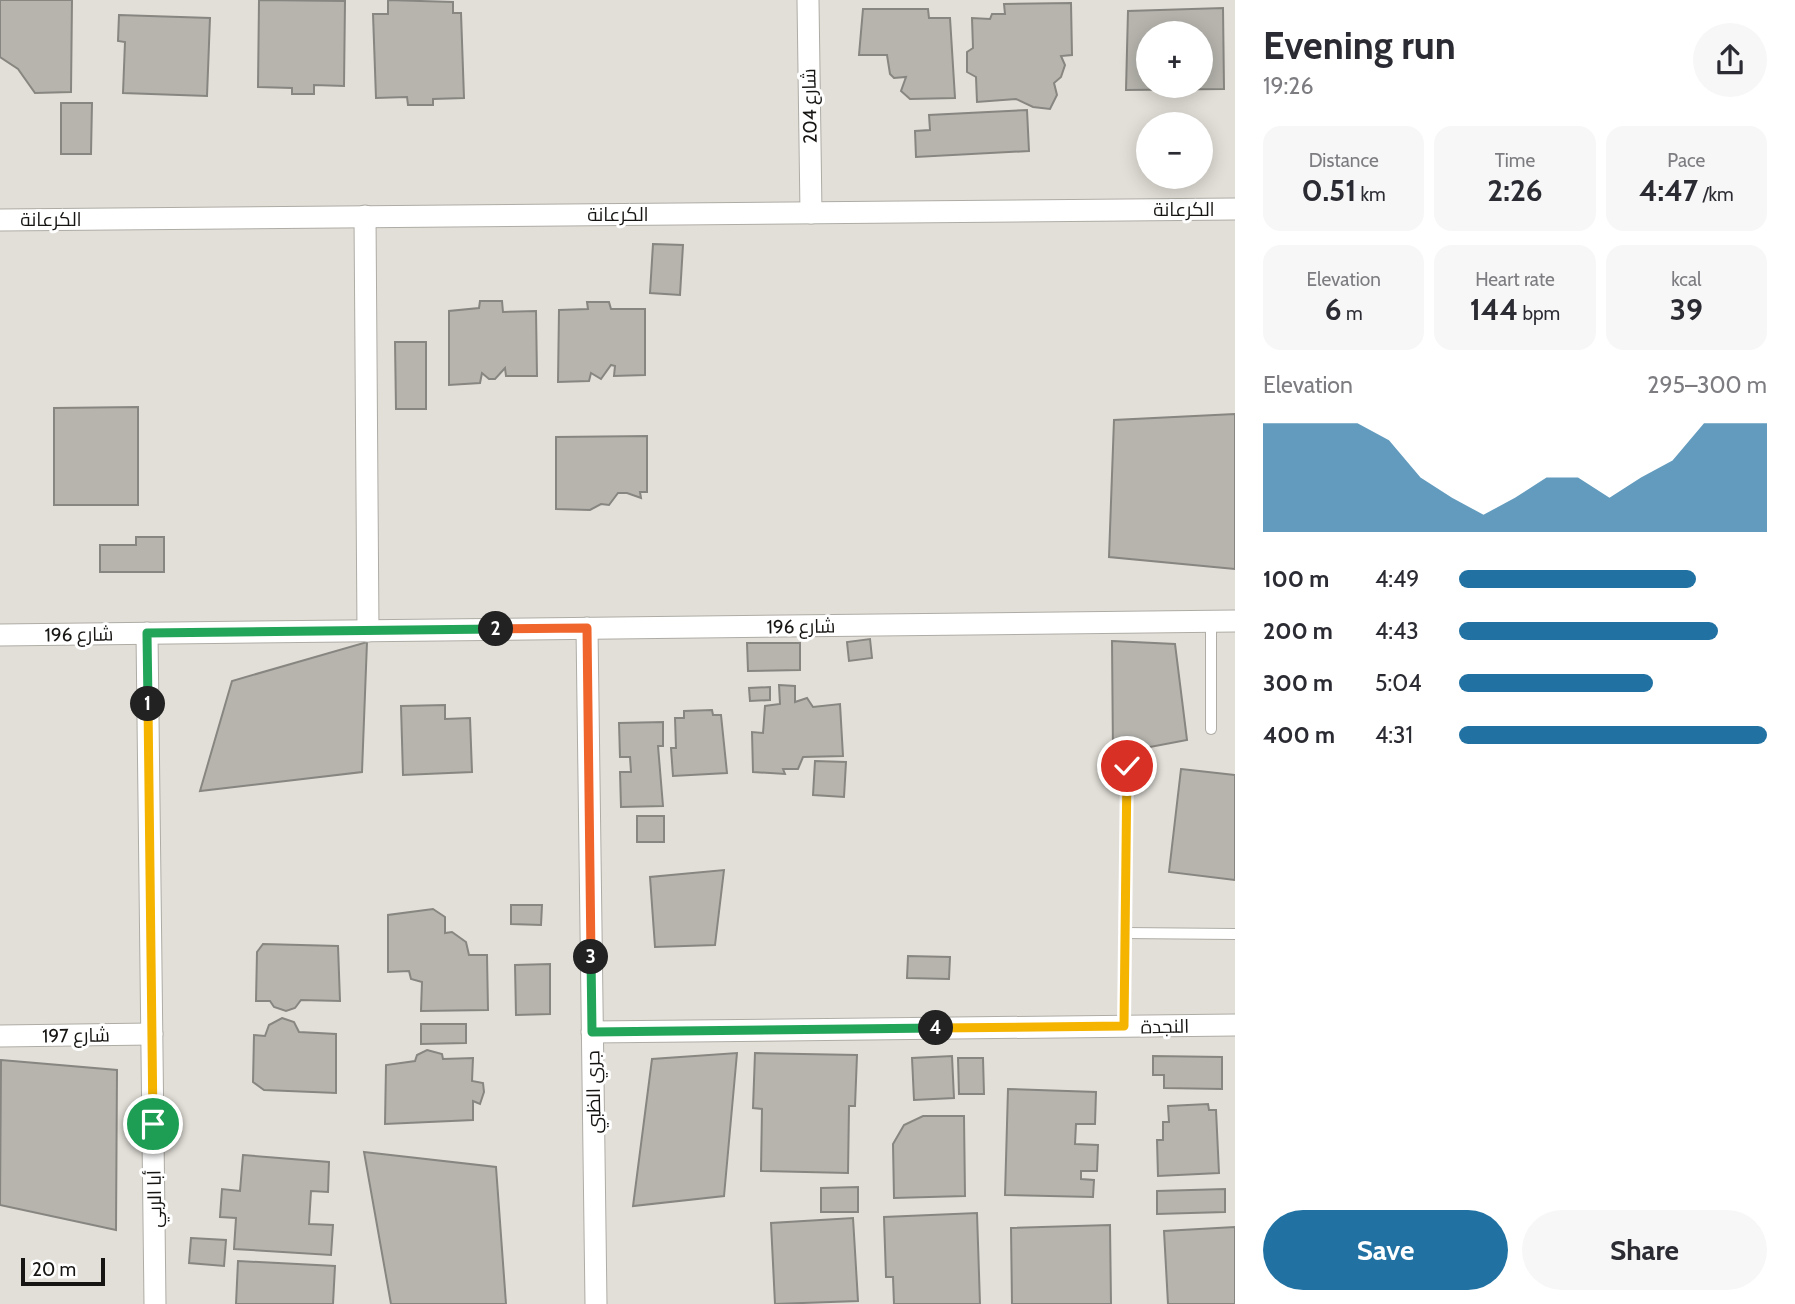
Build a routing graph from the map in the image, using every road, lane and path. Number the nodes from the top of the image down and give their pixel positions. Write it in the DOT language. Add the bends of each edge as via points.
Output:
graph roads {
  1 [pos="808,0"];
  2 [pos="1235,209"];
  3 [pos="811,213"];
  4 [pos="365,216"];
  5 [pos="0,219"];
  6 [pos="1211,621"];
  7 [pos="1235,621"];
  8 [pos="587,628"];
  9 [pos="368,631"];
  10 [pos="147,633"];
  11 [pos="0,635"];
  12 [pos="1211,729"];
  13 [pos="1127,766"];
  14 [pos="1124,933"];
  15 [pos="1235,934"];
  16 [pos="1235,1025"];
  17 [pos="1124,1026"];
  18 [pos="592,1032"];
  19 [pos="152,1034"];
  20 [pos="0,1036"];
  21 [pos="155,1304"];
  22 [pos="596,1304"];
  1 -- 3 [label="street, شارع 204"];
  2 -- 3 [label="street, الكرعانة"];
  3 -- 4 [label="street, الكرعانة"];
  4 -- 5 [label="street, الكرعانة"];
  4 -- 9 [label="street"];
  6 -- 7 [label="street, شارع 196"];
  6 -- 8 [label="street, شارع 196"];
  6 -- 12 [label="lane"];
  8 -- 9 [label="street, شارع 196"];
  8 -- 18 [label="street, جري الظبي"];
  9 -- 10 [label="street, شارع 196"];
  10 -- 11 [label="street, شارع 196"];
  10 -- 19 [label="street, أبا الربي"];
  13 -- 14 [label="lane"];
  14 -- 15 [label="lane"];
  14 -- 17 [label="lane"];
  16 -- 17 [label="street, النجدة"];
  17 -- 18 [label="street, النجدة"];
  18 -- 22 [label="street, جري الظبي"];
  19 -- 20 [label="street, شارع 197"];
  19 -- 21 [label="street, أبا الربي"];
}
